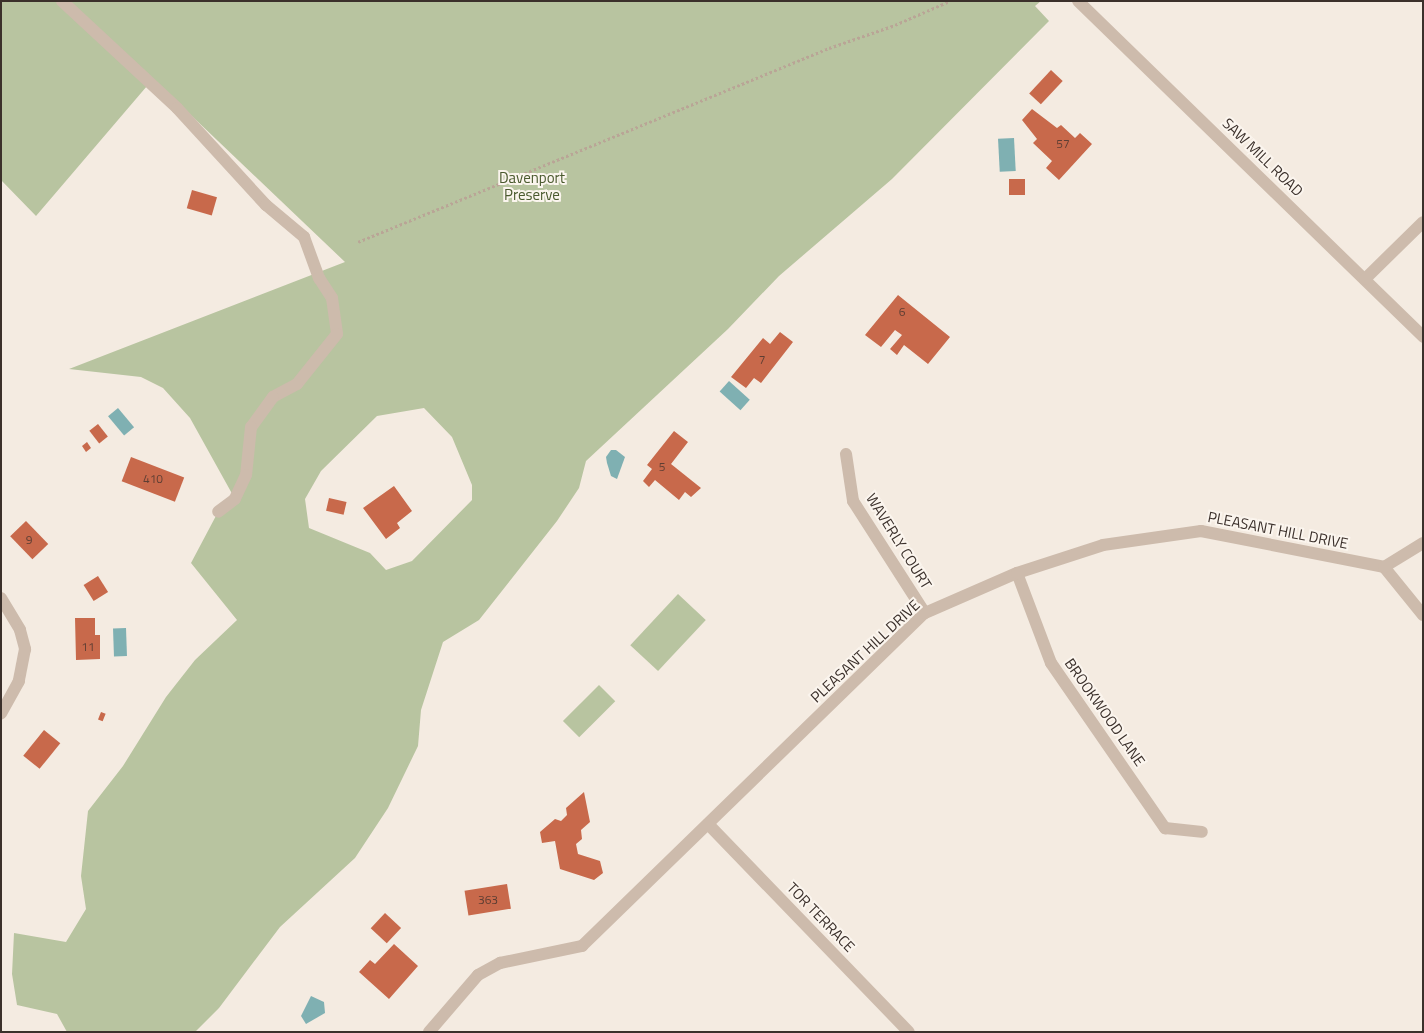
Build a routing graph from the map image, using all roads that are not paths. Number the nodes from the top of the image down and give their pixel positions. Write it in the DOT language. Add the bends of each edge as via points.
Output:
graph roads {
  1 [pos="62,1"];
  2 [pos="1078,1"];
  3 [pos="1423,222"];
  4 [pos="1365,279"];
  5 [pos="1423,337"];
  6 [pos="846,454"];
  7 [pos="218,512"];
  8 [pos="1423,543"];
  9 [pos="1384,568"];
  10 [pos="1017,573"];
  11 [pos="1,598"];
  12 [pos="925,613"];
  13 [pos="1423,615"];
  14 [pos="1,713"];
  15 [pos="708,824"];
  16 [pos="1202,832"];
  17 [pos="429,1032"];
  18 [pos="909,1032"];
  1 -- 7 [label="street" via="176,108 266,205 304,237 319,278 332,298 337,334 297,384 273,397 251,427 246,475 235,499"];
  2 -- 4 [label="street, SAW MILL ROAD"];
  3 -- 4 [label="street"];
  4 -- 5 [label="street, SAW MILL ROAD"];
  6 -- 12 [label="street, WAVERLY COURT" via="853,501"];
  8 -- 9 [label="street"];
  9 -- 10 [label="street, PLEASANT HILL DRIVE" via="1201,531 1103,545"];
  9 -- 13 [label="street"];
  10 -- 12 [label="street, PLEASANT HILL DRIVE"];
  10 -- 16 [label="street, BROOKWOOD LANE" via="1051,663 1165,828"];
  11 -- 14 [label="street" via="20,630 25,649 20,681"];
  12 -- 15 [label="street, PLEASANT HILL DRIVE"];
  15 -- 17 [label="street, PLEASANT HILL DRIVE" via="582,946 493,967 478,975"];
  15 -- 18 [label="street, TOR TERRACE"];
}
